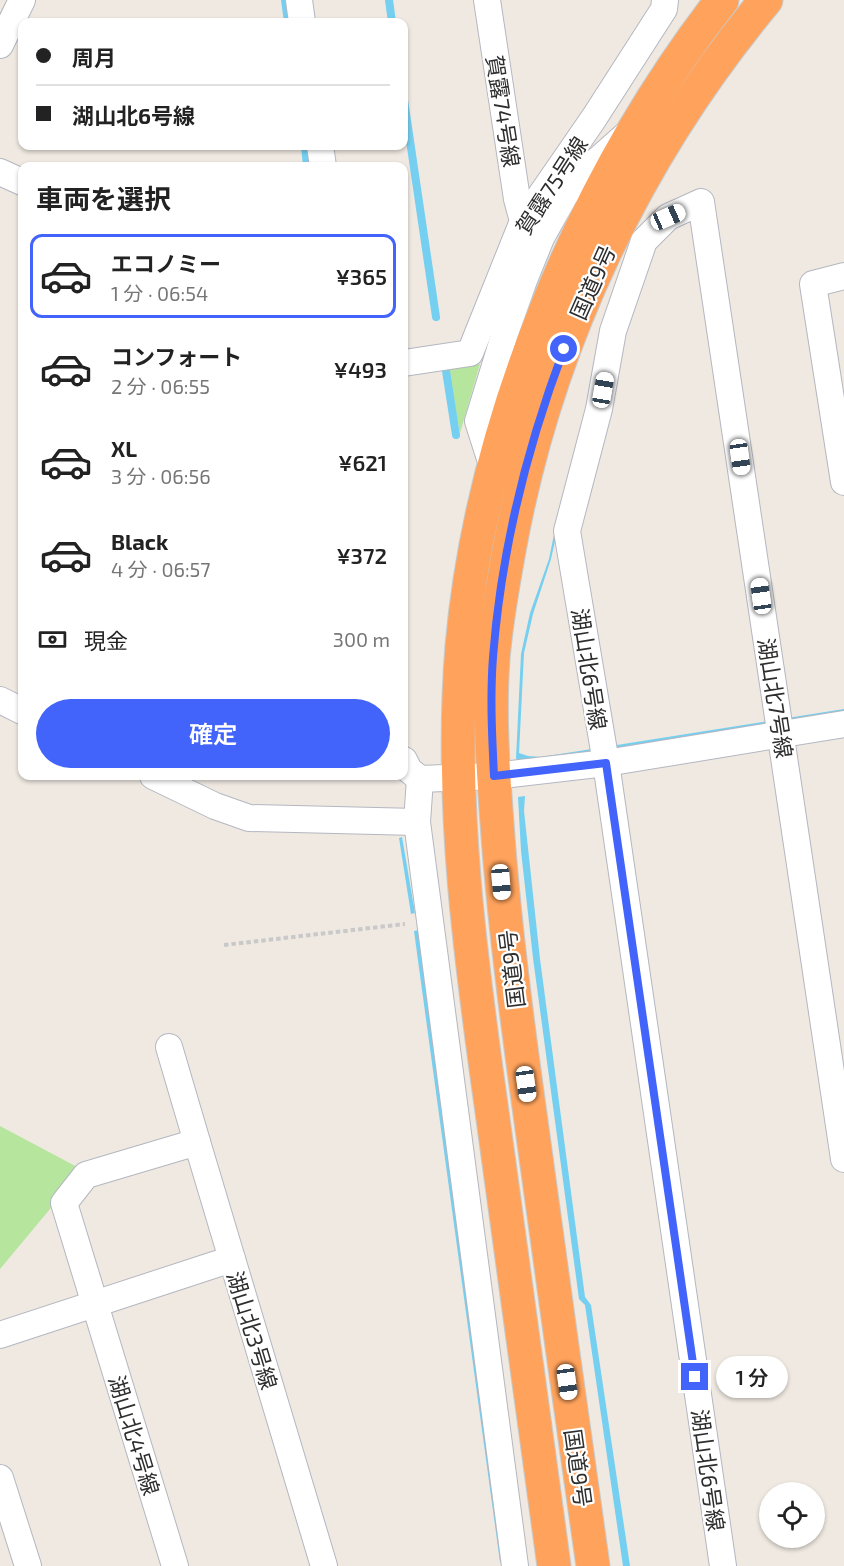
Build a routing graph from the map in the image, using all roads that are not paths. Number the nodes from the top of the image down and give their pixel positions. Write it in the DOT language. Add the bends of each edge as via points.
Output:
graph roads {
  1 [pos="22,0"];
  2 [pos="299,0"];
  3 [pos="487,0"];
  4 [pos="665,0"];
  5 [pos="722,0"];
  6 [pos="766,0"];
  7 [pos="301,18"];
  8 [pos="0,45"];
  9 [pos="636,127"];
  10 [pos="0,172"];
  11 [pos="18,180"];
  12 [pos="701,202"];
  13 [pos="523,221"];
  14 [pos="542,238"];
  15 [pos="844,276"];
  16 [pos="483,320"];
  17 [pos="505,333"];
  18 [pos="408,362"];
  19 [pos="494,471"];
  20 [pos="844,482"];
  21 [pos="0,700"];
  22 [pos="18,709"];
  23 [pos="844,724"];
  24 [pos="782,736"];
  25 [pos="606,763"];
  26 [pos="412,770"];
  27 [pos="494,776"];
  28 [pos="459,779"];
  29 [pos="161,780"];
  30 [pos="417,822"];
  31 [pos="169,1047"];
  32 [pos="197,1142"];
  33 [pos="844,1159"];
  34 [pos="232,1259"];
  35 [pos="95,1304"];
  36 [pos="0,1335"];
  37 [pos="0,1478"];
  38 [pos="28,1566"];
  39 [pos="176,1566"];
  40 [pos="324,1566"];
  41 [pos="515,1566"];
  42 [pos="554,1566"];
  43 [pos="593,1566"];
  44 [pos="723,1566"];
  1 -- 8 [label="street"];
  2 -- 7 [label="street"];
  3 -- 13 [label="street, 賀露74号線"];
  4 -- 13 [label="street, 賀露75号線" via="664,9 594,118"];
  5 -- 9 [label="highway, 国道9号"];
  6 -- 27 [label="highway, 国道9号" via="697,90 636,191 600,262 558,365 520,494 500,600 492,687"];
  9 -- 14 [label="street" via="565,195"];
  9 -- 19 [label="highway, 国道9号" via="580,232 548,304 522,374"];
  10 -- 11 [label="street"];
  12 -- 24 [label="street, 湖山北7号線"];
  12 -- 25 [label="street, 湖山北6号線" via="668,217 644,242 613,331 599,410 567,531"];
  13 -- 14 [label="street"];
  13 -- 16 [label="street, 賀露75号線"];
  14 -- 17 [label="street"];
  15 -- 20 [label="street" via="813,284"];
  16 -- 17 [label="street"];
  16 -- 18 [label="street, 賀露75号線" via="470,353"];
  17 -- 19 [label="street" via="478,421"];
  19 -- 28 [label="highway, 国道9号" via="465,614"];
  21 -- 22 [label="street"];
  23 -- 24 [label="street"];
  24 -- 25 [label="street"];
  24 -- 33 [label="street, 湖山北7号線"];
  25 -- 27 [label="street"];
  25 -- 44 [label="street, 湖山北6号線"];
  26 -- 28 [label="street"];
  26 -- 30 [label="street"];
  27 -- 28 [label="street"];
  27 -- 43 [label="highway, 国道9号" via="513,993"];
  28 -- 42 [label="highway, 国道9号" via="475,990"];
  29 -- 30 [label="street" via="249,818"];
  30 -- 41 [label="street"];
  31 -- 32 [label="street"];
  32 -- 34 [label="street"];
  32 -- 35 [label="street, 湖山北4号線" via="86,1175 64,1203"];
  34 -- 35 [label="street, 湖山北3号線"];
  34 -- 40 [label="street, 湖山北3号線"];
  35 -- 36 [label="street, 湖山北3号線"];
  35 -- 39 [label="street, 湖山北4号線"];
  37 -- 38 [label="street"];
}
